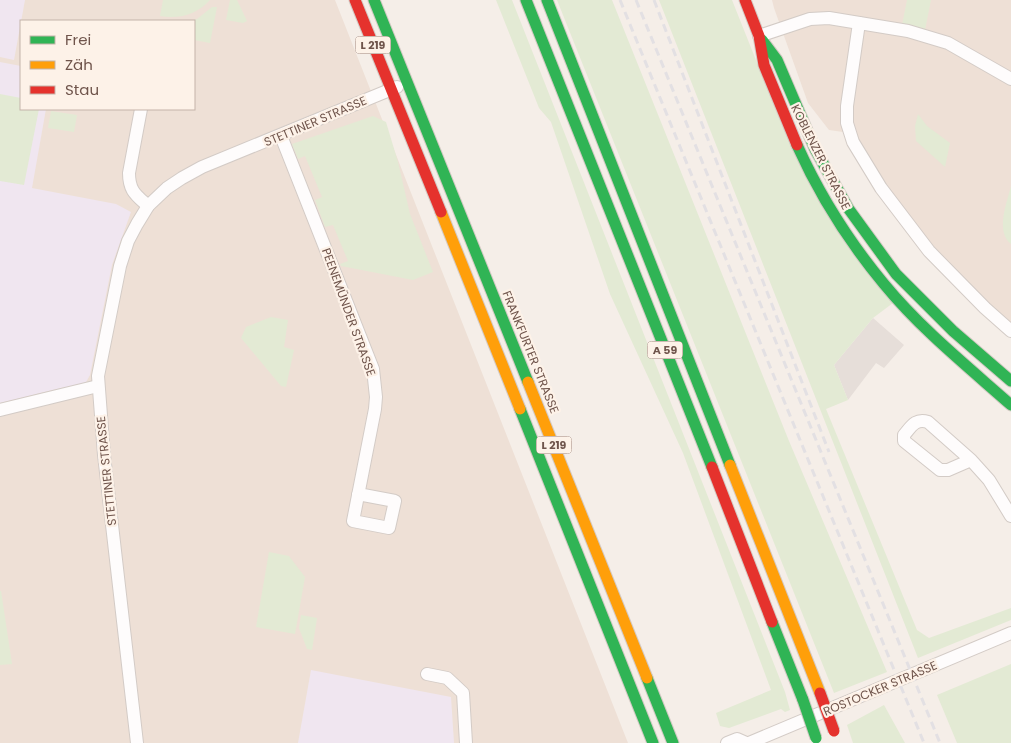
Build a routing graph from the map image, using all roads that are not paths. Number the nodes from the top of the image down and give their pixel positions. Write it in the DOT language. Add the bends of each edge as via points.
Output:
graph roads {
  1 [pos="355,0"];
  2 [pos="374,0"];
  3 [pos="526,0"];
  4 [pos="547,0"];
  5 [pos="745,0"];
  6 [pos="859,23"];
  7 [pos="759,36"];
  8 [pos="1011,79"];
  9 [pos="407,83"];
  10 [pos="391,89"];
  11 [pos="141,110"];
  12 [pos="281,136"];
  13 [pos="148,206"];
  14 [pos="1011,331"];
  15 [pos="1011,381"];
  16 [pos="98,386"];
  17 [pos="1011,405"];
  18 [pos="0,410"];
  19 [pos="971,460"];
  20 [pos="358,494"];
  21 [pos="1011,516"];
  22 [pos="1011,634"];
  23 [pos="427,674"];
  24 [pos="817,740"];
  25 [pos="138,743"];
  26 [pos="466,743"];
  27 [pos="653,743"];
  28 [pos="673,743"];
  29 [pos="727,743"];
  30 [pos="747,743"];
  31 [pos="838,743"];
  1 -- 10 [label="main road, L 219"];
  2 -- 9 [label="main road, FRANKFURTER STRASSE / L 219"];
  3 -- 24 [label="main road, A 59, bridge"];
  4 -- 31 [label="main road, A 59, bridge"];
  5 -- 7 [label="main road, KOBLENZER STRASSE"];
  6 -- 7 [label="street" via="810,19"];
  6 -- 8 [label="street" via="939,39"];
  6 -- 14 [label="street" via="847,106 847,123 853,142 881,188 929,251"];
  7 -- 15 [label="main road, KOBLENZER STRASSE" via="776,60 815,148 848,208 896,274 953,332"];
  7 -- 17 [label="main road, KOBLENZER STRASSE" via="764,65 781,109 835,217 884,284 941,343"];
  9 -- 10 [label="street, STETTINER STRASSE"];
  9 -- 28 [label="main road, FRANKFURTER STRASSE / L 219"];
  10 -- 12 [label="street, STETTINER STRASSE"];
  10 -- 27 [label="main road, L 219"];
  11 -- 13 [label="street" via="129,183 131,190"];
  12 -- 13 [label="street, STETTINER STRASSE" via="202,167 167,188"];
  12 -- 20 [label="street, PEENEMÜNDER STRASSE" via="373,369 375,409"];
  13 -- 16 [label="street, STETTINER STRASSE" via="121,259"];
  16 -- 18 [label="street"];
  16 -- 25 [label="street, STETTINER STRASSE"];
  19 -- 19 [label="street" via="928,422 916,422 904,435 908,445 940,470"];
  19 -- 21 [label="street" via="989,480"];
  22 -- 30 [label="street, ROSTOCKER STRASSE"];
  23 -- 26 [label="street" via="447,678 463,693"];
  29 -- 30 [label="street, ROSTOCKER STRASSE" via="737,740"];
}
